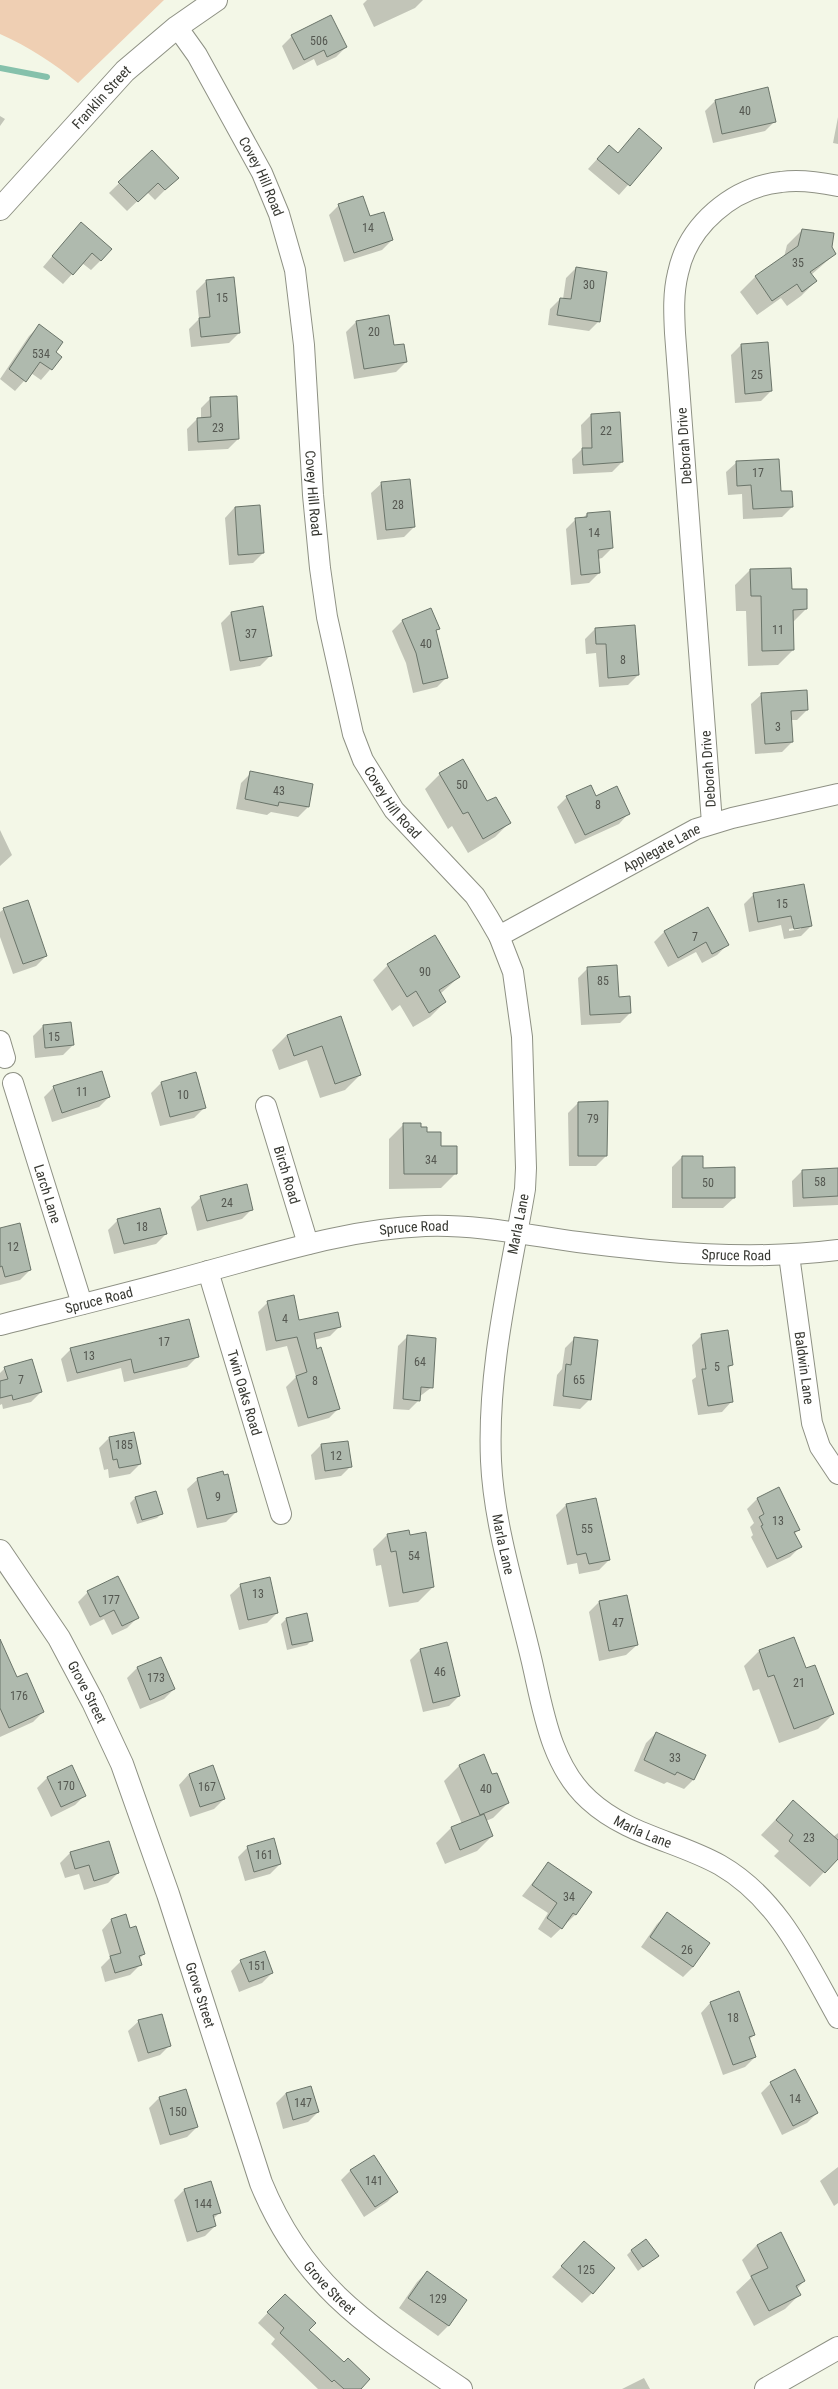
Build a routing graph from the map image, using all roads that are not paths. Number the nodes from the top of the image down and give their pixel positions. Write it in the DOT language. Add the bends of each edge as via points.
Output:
graph roads {
  1 [pos="216,0"];
  2 [pos="177,27"];
  3 [pos="838,186"];
  4 [pos="0,209"];
  5 [pos="838,794"];
  6 [pos="712,823"];
  7 [pos="499,936"];
  8 [pos="13,1082"];
  9 [pos="266,1106"];
  10 [pos="516,1234"];
  11 [pos="308,1244"];
  12 [pos="838,1250"];
  13 [pos="789,1255"];
  14 [pos="208,1272"];
  15 [pos="82,1304"];
  16 [pos="0,1324"];
  17 [pos="838,1474"];
  18 [pos="281,1514"];
  19 [pos="0,1551"];
  20 [pos="838,2018"];
  21 [pos="838,2348"];
  22 [pos="461,2389"];
  23 [pos="766,2389"];
  1 -- 2 [label="main road, Franklin Street"];
  2 -- 4 [label="main road, Franklin Street" via="144,53 108,89"];
  2 -- 7 [label="street, Covey Hill Road" via="197,55 262,173 279,214 295,270 304,345 312,487 320,568 327,617 353,734 363,760 394,810 475,896"];
  3 -- 6 [label="street, Deborah Drive" via="792,181 762,185 746,191 725,203 703,224 692,238 678,271 675,288 675,333"];
  5 -- 6 [label="street, Applegate Lane"];
  6 -- 7 [label="street, Applegate Lane" via="664,845"];
  7 -- 10 [label="street, Marla Lane" via="515,978 522,1037 526,1168 525,1189"];
  8 -- 15 [label="street, Larch Lane"];
  9 -- 11 [label="street, Birch Road"];
  10 -- 11 [label="street, Spruce Road" via="444,1226 397,1227 363,1231"];
  10 -- 13 [label="street, Spruce Road" via="664,1252"];
  10 -- 20 [label="street, Marla Lane" via="501,1319 496,1369 491,1438 492,1478 499,1521 543,1711 556,1752 570,1779 597,1808 642,1834 720,1865 755,1890 781,1920"];
  11 -- 14 [label="street, Spruce Road"];
  12 -- 13 [label="street, Spruce Road"];
  13 -- 17 [label="street, Baldwin Lane" via="809,1413 820,1447"];
  14 -- 15 [label="street, Spruce Road"];
  14 -- 18 [label="street, Twin Oaks Road"];
  15 -- 16 [label="street, Spruce Road"];
  19 -- 22 [label="main road, Grove Street" via="66,1650 94,1702 122,1764 168,1894 258,2176 276,2217 309,2268 341,2302 389,2340"];
  21 -- 23 [label="main road"];
}
